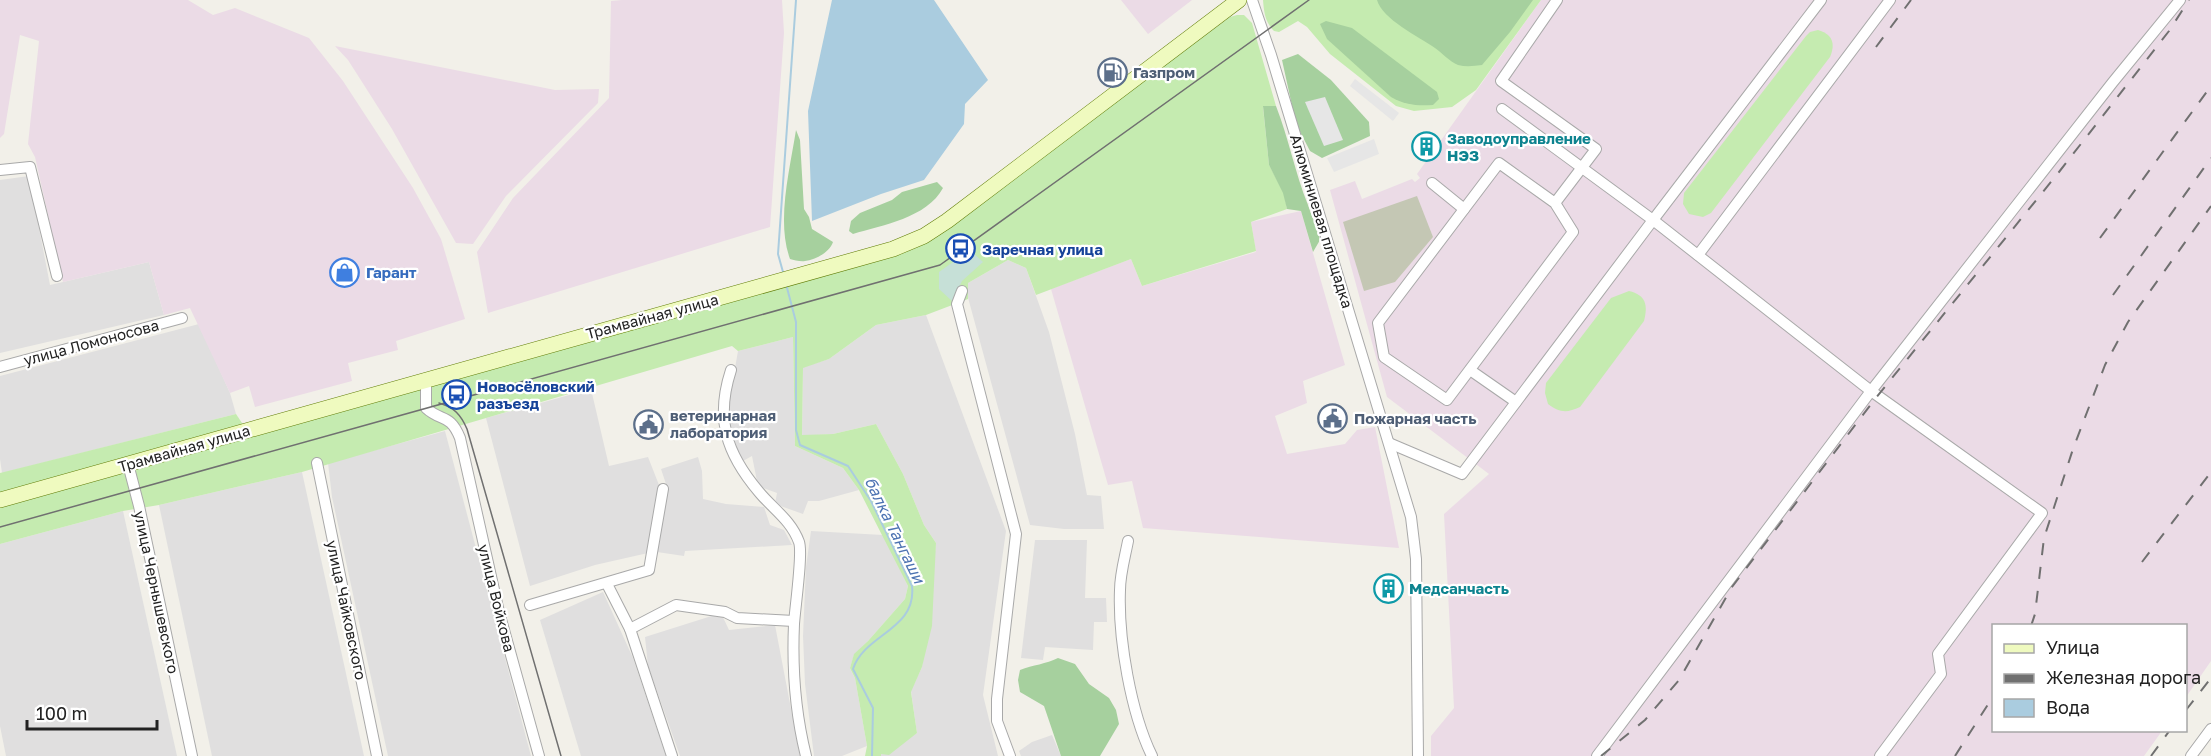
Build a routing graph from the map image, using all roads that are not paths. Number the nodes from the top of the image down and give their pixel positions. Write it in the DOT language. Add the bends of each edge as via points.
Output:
graph roads {
  1 [pos="1239,0"];
  2 [pos="1252,0"];
  3 [pos="1557,0"];
  4 [pos="1821,0"];
  5 [pos="1890,0"];
  6 [pos="2180,0"];
  7 [pos="1502,108"];
  8 [pos="1582,168"];
  9 [pos="0,170"];
  10 [pos="1432,183"];
  11 [pos="1556,203"];
  12 [pos="1464,209"];
  13 [pos="1653,220"];
  14 [pos="1698,255"];
  15 [pos="57,276"];
  16 [pos="962,291"];
  17 [pos="182,318"];
  18 [pos="0,367"];
  19 [pos="731,370"];
  20 [pos="1470,370"];
  21 [pos="426,380"];
  22 [pos="1871,391"];
  23 [pos="1516,402"];
  24 [pos="1389,443"];
  25 [pos="317,463"];
  26 [pos="128,464"];
  27 [pos="663,489"];
  28 [pos="0,500"];
  29 [pos="1128,541"];
  30 [pos="607,584"];
  31 [pos="530,605"];
  32 [pos="794,621"];
  33 [pos="630,629"];
  34 [pos="2211,729"];
  35 [pos="192,756"];
  36 [pos="377,756"];
  37 [pos="539,756"];
  38 [pos="672,756"];
  39 [pos="806,756"];
  40 [pos="1010,756"];
  41 [pos="1152,756"];
  42 [pos="1418,756"];
  43 [pos="1597,756"];
  44 [pos="1880,756"];
  45 [pos="2191,756"];
  1 -- 21 [label="main road, Трамвайная улица" via="924,236 893,249"];
  2 -- 24 [label="street, Алюминиевая площадка"];
  3 -- 8 [label="street" via="1501,81 1596,149"];
  4 -- 13 [label="street"];
  5 -- 14 [label="street"];
  6 -- 22 [label="street"];
  7 -- 8 [label="street"];
  8 -- 11 [label="street"];
  8 -- 13 [label="street"];
  9 -- 15 [label="street" via="30,167"];
  10 -- 12 [label="street"];
  11 -- 12 [label="street" via="1499,163"];
  11 -- 20 [label="street" via="1573,232"];
  12 -- 20 [label="street" via="1378,323 1384,357 1447,400"];
  13 -- 14 [label="street"];
  13 -- 23 [label="street"];
  14 -- 22 [label="street"];
  16 -- 40 [label="street" via="957,304 1016,534 997,699 998,721"];
  17 -- 18 [label="street, улица Ломоносова"];
  19 -- 32 [label="street" via="723,394 724,427 731,451 758,492 792,526 800,545"];
  20 -- 23 [label="street"];
  21 -- 26 [label="main road, Трамвайная улица"];
  21 -- 37 [label="street, улица Войкова" via="426,408 446,418 460,438 499,612"];
  22 -- 43 [label="street"];
  22 -- 44 [label="street" via="2042,513 1938,654 1941,674"];
  23 -- 24 [label="street" via="1462,474"];
  24 -- 42 [label="street, Алюминиевая площадка" via="1411,517 1416,559"];
  25 -- 36 [label="street, улица Чайковского"];
  26 -- 28 [label="main road, Трамвайная улица"];
  26 -- 35 [label="street, улица Чернышевского"];
  27 -- 30 [label="street" via="649,570"];
  29 -- 41 [label="street" via="1120,589 1121,639 1133,698"];
  30 -- 31 [label="street"];
  30 -- 33 [label="street"];
  32 -- 33 [label="street" via="737,618 725,612 676,605"];
  32 -- 39 [label="street" via="793,671"];
  33 -- 38 [label="street"];
  34 -- 45 [label="street"];
}
